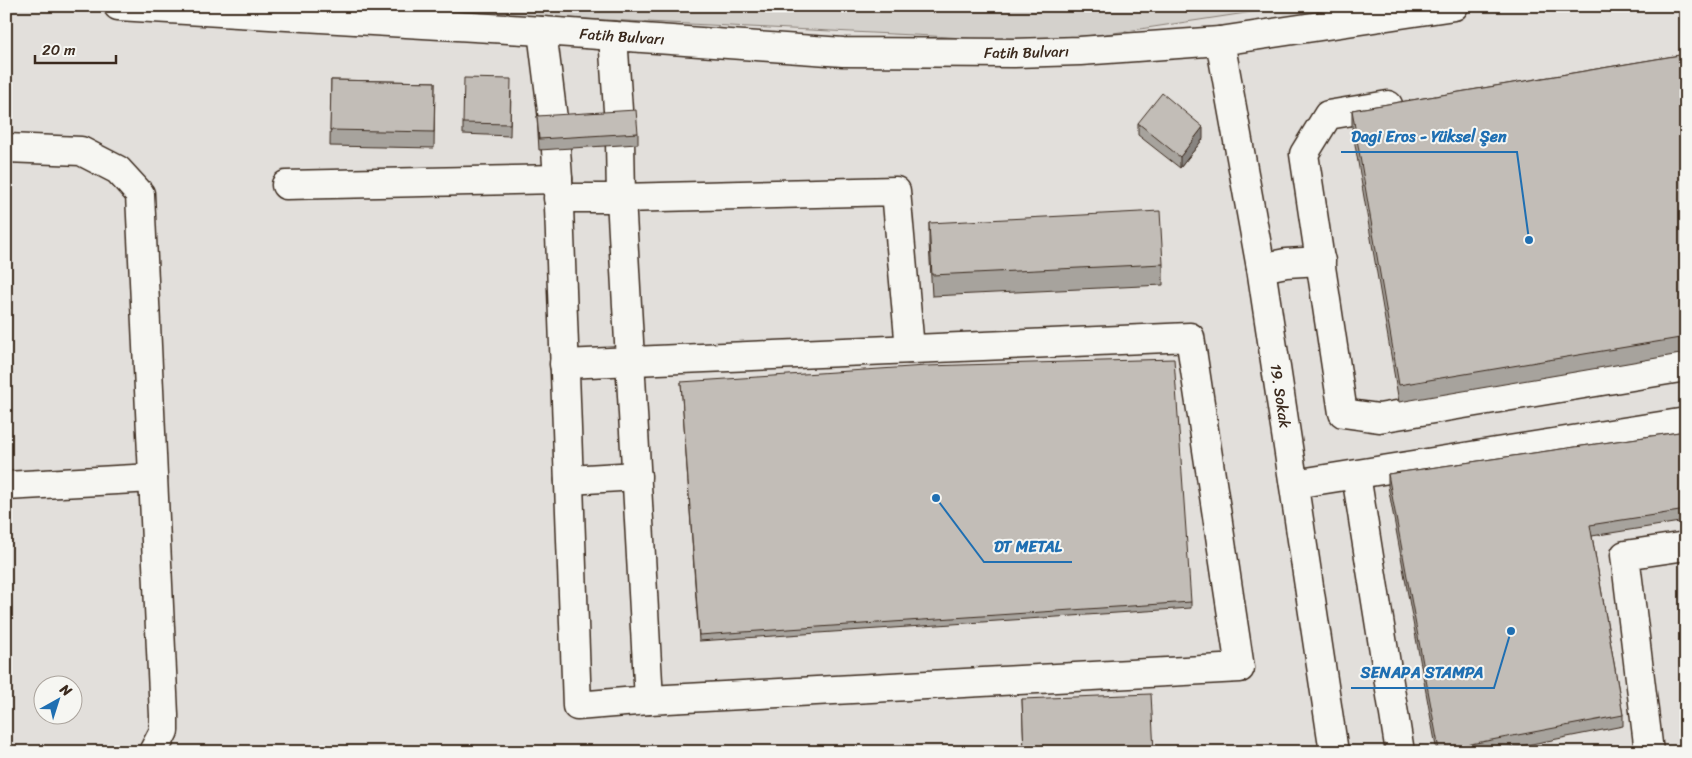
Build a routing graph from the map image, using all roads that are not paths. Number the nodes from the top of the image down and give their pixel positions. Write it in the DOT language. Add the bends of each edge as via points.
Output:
graph roads {
  1 [pos="118,6"];
  2 [pos="1454,6"];
  3 [pos="542,31"];
  4 [pos="613,36"];
  5 [pos="1220,41"];
  6 [pos="1415,100"];
  7 [pos="6,148"];
  8 [pos="286,185"];
  9 [pos="558,188"];
  10 [pos="621,198"];
  11 [pos="1321,261"];
  12 [pos="1261,268"];
  13 [pos="910,349"];
  14 [pos="630,362"];
  15 [pos="564,364"];
  16 [pos="1686,367"];
  17 [pos="1686,422"];
  18 [pos="1356,475"];
  19 [pos="636,476"];
  20 [pos="153,478"];
  21 [pos="569,480"];
  22 [pos="1294,484"];
  23 [pos="6,486"];
  24 [pos="1686,546"];
  25 [pos="649,700"];
  26 [pos="153,752"];
  27 [pos="1334,752"];
  28 [pos="1400,752"];
  29 [pos="1649,752"];
  1 -- 3 [label="main road, Fatih Bulvarı"];
  2 -- 5 [label="main road, Fatih Bulvarı"];
  3 -- 4 [label="main road, Fatih Bulvarı"];
  3 -- 9 [label="main road"];
  4 -- 5 [label="main road, Fatih Bulvarı" via="843,52 1014,53"];
  4 -- 10 [label="main road"];
  5 -- 12 [label="main road, 19. Sokak"];
  6 -- 11 [label="main road" via="1328,115 1304,154"];
  7 -- 20 [label="main road" via="81,151 118,170 140,194"];
  8 -- 9 [label="main road"];
  9 -- 10 [label="main road"];
  9 -- 15 [label="main road"];
  10 -- 13 [label="main road" via="896,191"];
  10 -- 14 [label="main road"];
  11 -- 12 [label="main road"];
  11 -- 16 [label="main road" via="1343,413 1379,418"];
  12 -- 22 [label="main road, 19. Sokak"];
  13 -- 14 [label="main road"];
  13 -- 25 [label="main road" via="1190,337 1240,668"];
  14 -- 15 [label="main road"];
  14 -- 19 [label="main road"];
  15 -- 21 [label="main road"];
  17 -- 18 [label="main road"];
  18 -- 22 [label="main road"];
  18 -- 28 [label="main road"];
  19 -- 21 [label="main road"];
  19 -- 25 [label="main road"];
  20 -- 23 [label="main road"];
  20 -- 26 [label="main road" via="164,731"];
  21 -- 25 [label="main road" via="578,706"];
  22 -- 27 [label="main road, 19. Sokak"];
  24 -- 29 [label="main road" via="1625,555"];
}
